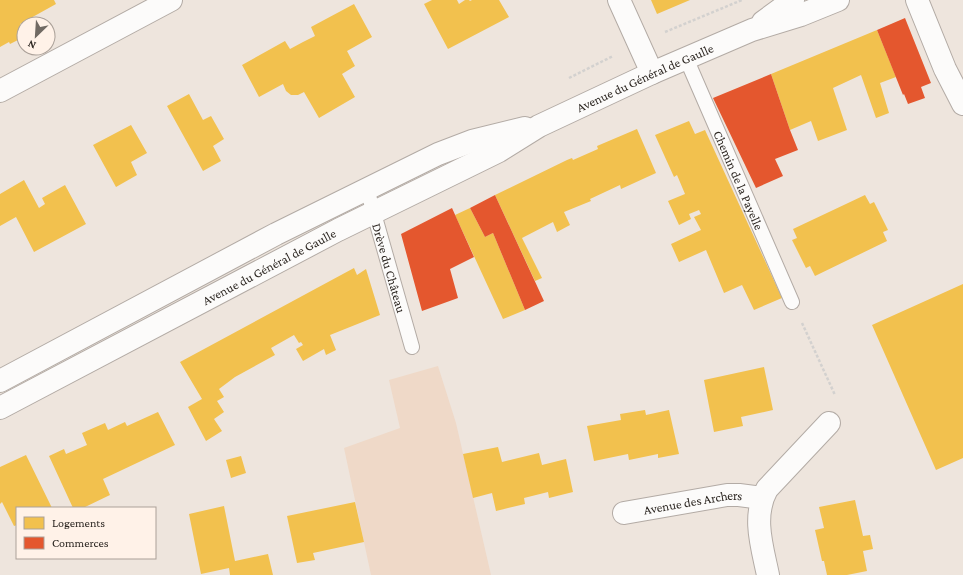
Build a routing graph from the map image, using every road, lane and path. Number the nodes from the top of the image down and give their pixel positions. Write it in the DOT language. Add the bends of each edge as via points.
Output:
graph roads {
  1 [pos="171,0"];
  2 [pos="619,0"];
  3 [pos="793,0"];
  4 [pos="838,0"];
  5 [pos="917,0"];
  6 [pos="752,30"];
  7 [pos="686,58"];
  8 [pos="652,73"];
  9 [pos="0,91"];
  10 [pos="963,104"];
  11 [pos="539,126"];
  12 [pos="367,189"];
  13 [pos="373,213"];
  14 [pos="792,302"];
  15 [pos="412,347"];
  16 [pos="0,381"];
  17 [pos="0,408"];
  18 [pos="829,423"];
  19 [pos="762,498"];
  20 [pos="624,513"];
  21 [pos="768,575"];
  1 -- 9 [label="main road"];
  2 -- 8 [label="main road"];
  3 -- 6 [label="main road, Avenue du Général de Gaulle"];
  4 -- 6 [label="main road, Avenue du Général de Gaulle" via="794,18"];
  5 -- 10 [label="main road" via="945,69"];
  6 -- 7 [label="main road, Avenue du Général de Gaulle"];
  7 -- 8 [label="main road, Avenue du Général de Gaulle"];
  7 -- 14 [label="lane, Chemin de la Payelle"];
  8 -- 11 [label="main road, Avenue du Général de Gaulle"];
  11 -- 12 [label="main road, Avenue du Général de Gaulle" via="490,136 454,147"];
  11 -- 13 [label="main road, Avenue du Général de Gaulle" via="499,151"];
  12 -- 13 [label="lane, Drève du Château"];
  12 -- 16 [label="main road, Avenue du Général de Gaulle" via="276,234"];
  13 -- 15 [label="lane, Drève du Château"];
  13 -- 17 [label="main road, Avenue du Général de Gaulle"];
  14 -- 18 [label="path" via="840,407"];
  18 -- 19 [label="main road, Avenue des Archers" via="767,489"];
  19 -- 20 [label="main road, Avenue des Archers" via="727,495"];
  19 -- 21 [label="main road, Avenue des Archers" via="760,534"];
}
